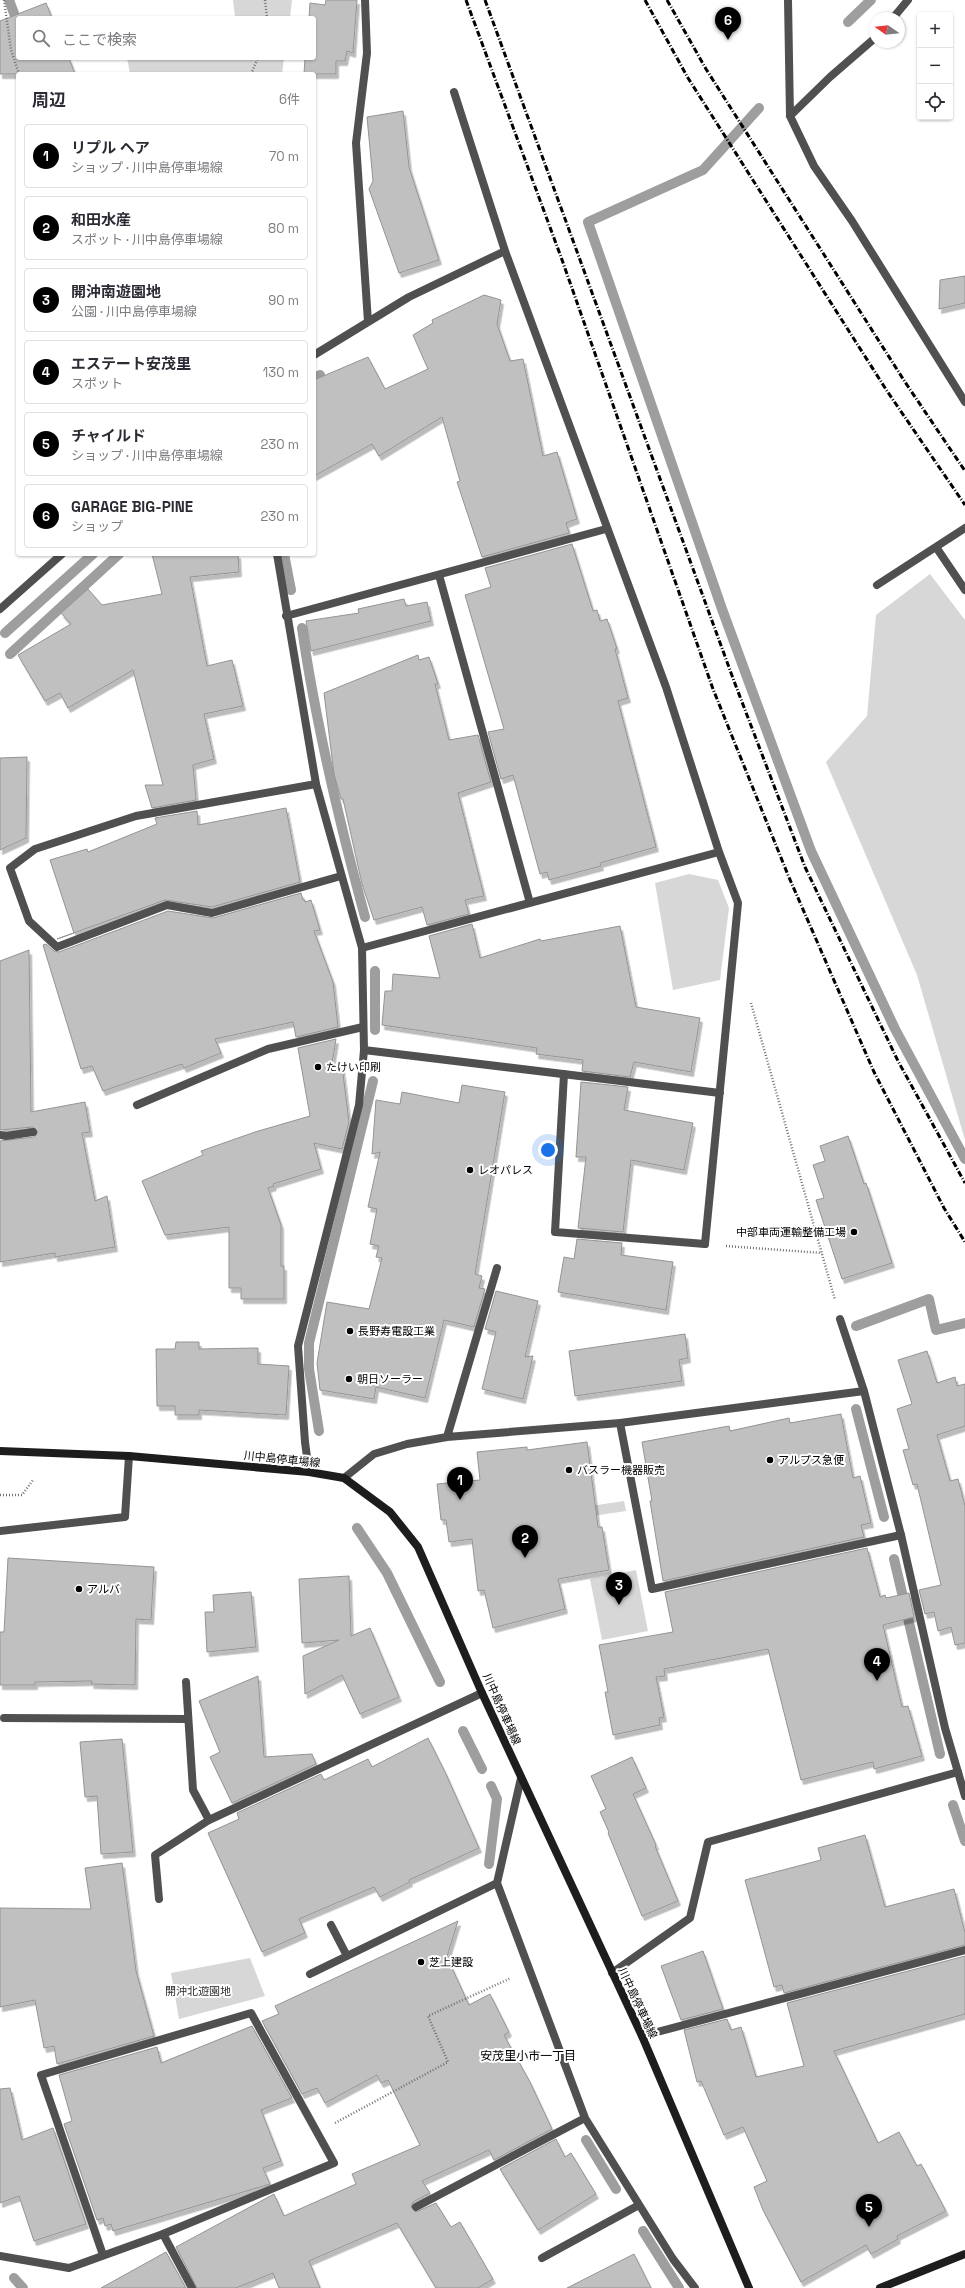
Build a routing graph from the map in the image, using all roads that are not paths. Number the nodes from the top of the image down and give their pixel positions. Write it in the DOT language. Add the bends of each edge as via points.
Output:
graph roads {
  1 [pos="365,0"];
  2 [pos="788,0"];
  3 [pos="908,0"];
  4 [pos="898,12"];
  5 [pos="869,43"];
  6 [pos="454,92"];
  7 [pos="790,116"];
  8 [pos="505,251"];
  9 [pos="368,322"];
  10 [pos="316,354"];
  11 [pos="965,402"];
  12 [pos="965,528"];
  13 [pos="606,529"];
  14 [pos="936,547"];
  15 [pos="60,556"];
  16 [pos="277,556"];
  17 [pos="439,575"];
  18 [pos="877,585"];
  19 [pos="965,590"];
  20 [pos="0,609"];
  21 [pos="286,616"];
  22 [pos="316,784"];
  23 [pos="719,852"];
  24 [pos="341,876"];
  25 [pos="530,903"];
  26 [pos="362,948"];
  27 [pos="363,1027"];
  28 [pos="364,1050"];
  29 [pos="564,1074"];
  30 [pos="720,1092"];
  31 [pos="137,1105"];
  32 [pos="33,1132"];
  33 [pos="0,1135"];
  34 [pos="497,1268"];
  35 [pos="840,1319"];
  36 [pos="864,1391"];
  37 [pos="620,1423"];
  38 [pos="447,1437"];
  39 [pos="0,1451"];
  40 [pos="129,1456"];
  41 [pos="309,1472"];
  42 [pos="344,1478"];
  43 [pos="0,1531"];
  44 [pos="901,1535"];
  45 [pos="186,1682"];
  46 [pos="482,1693"];
  47 [pos="4,1718"];
  48 [pos="188,1719"];
  49 [pos="958,1772"];
  50 [pos="521,1778"];
  51 [pos="965,1796"];
  52 [pos="209,1820"];
  53 [pos="497,1884"];
  54 [pos="159,1899"];
  55 [pos="331,1925"];
  56 [pos="965,1950"];
  57 [pos="347,1956"];
  58 [pos="612,1973"];
  59 [pos="310,1974"];
  60 [pos="642,2036"];
  61 [pos="585,2118"];
  62 [pos="639,2205"];
  63 [pos="416,2207"];
  64 [pos="163,2234"];
  65 [pos="965,2254"];
  66 [pos="103,2255"];
  67 [pos="0,2256"];
  68 [pos="542,2258"];
  69 [pos="192,2288"];
  70 [pos="695,2288"];
  71 [pos="749,2288"];
  72 [pos="881,2288"];
  1 -- 9 [label="street" via="367,53 356,143"];
  2 -- 7 [label="street"];
  3 -- 4 [label="street"];
  5 -- 7 [label="street"];
  6 -- 8 [label="street"];
  7 -- 11 [label="street" via="814,166"];
  8 -- 9 [label="street" via="409,297"];
  8 -- 13 [label="street"];
  9 -- 10 [label="street"];
  12 -- 14 [label="street"];
  13 -- 17 [label="street"];
  13 -- 23 [label="street" via="666,687"];
  14 -- 18 [label="street"];
  14 -- 19 [label="street"];
  15 -- 20 [label="street"];
  16 -- 21 [label="street"];
  17 -- 21 [label="street"];
  17 -- 25 [label="street"];
  21 -- 22 [label="street"];
  22 -- 24 [label="street"];
  22 -- 24 [label="street" via="136,816 35,848 10,868 29,921 57,947 167,905 212,913"];
  23 -- 25 [label="street"];
  23 -- 30 [label="street" via="738,903"];
  24 -- 26 [label="street"];
  25 -- 26 [label="street"];
  26 -- 27 [label="street"];
  27 -- 28 [label="street"];
  27 -- 31 [label="street" via="268,1049"];
  28 -- 29 [label="street"];
  28 -- 41 [label="street" via="359,1105 298,1346"];
  29 -- 30 [label="street"];
  29 -- 30 [label="street" via="555,1232 705,1244"];
  32 -- 33 [label="street"];
  34 -- 38 [label="street"];
  35 -- 36 [label="street"];
  36 -- 37 [label="street"];
  36 -- 44 [label="street"];
  37 -- 38 [label="street"];
  37 -- 44 [label="street" via="652,1589"];
  38 -- 42 [label="street" via="407,1444 374,1454"];
  39 -- 40 [label="main road, 川中島停車場線"];
  40 -- 41 [label="main road, 川中島停車場線"];
  40 -- 43 [label="street" via="125,1517"];
  41 -- 42 [label="main road, 川中島停車場線"];
  42 -- 46 [label="main road, 川中島停車場線" via="390,1512 418,1547"];
  44 -- 49 [label="street" via="945,1728"];
  45 -- 48 [label="street"];
  46 -- 50 [label="main road, 川中島停車場線"];
  46 -- 52 [label="street"];
  47 -- 48 [label="street"];
  48 -- 52 [label="street" via="193,1790"];
  49 -- 51 [label="street"];
  49 -- 58 [label="street" via="708,1842 690,1918"];
  50 -- 53 [label="street"];
  50 -- 58 [label="main road, 川中島停車場線"];
  52 -- 54 [label="street" via="155,1855"];
  53 -- 57 [label="street"];
  53 -- 61 [label="street"];
  55 -- 57 [label="street"];
  56 -- 60 [label="street"];
  57 -- 59 [label="street"];
  58 -- 60 [label="main road, 川中島停車場線"];
  60 -- 71 [label="main road, 川中島停車場線"];
  61 -- 62 [label="street"];
  61 -- 63 [label="street"];
  62 -- 68 [label="street"];
  62 -- 70 [label="street" via="673,2259"];
  64 -- 66 [label="street"];
  64 -- 66 [label="street" via="334,2163 251,2013 41,2075"];
  64 -- 69 [label="street"];
  65 -- 72 [label="main road"];
  66 -- 67 [label="street" via="68,2268"];
}
